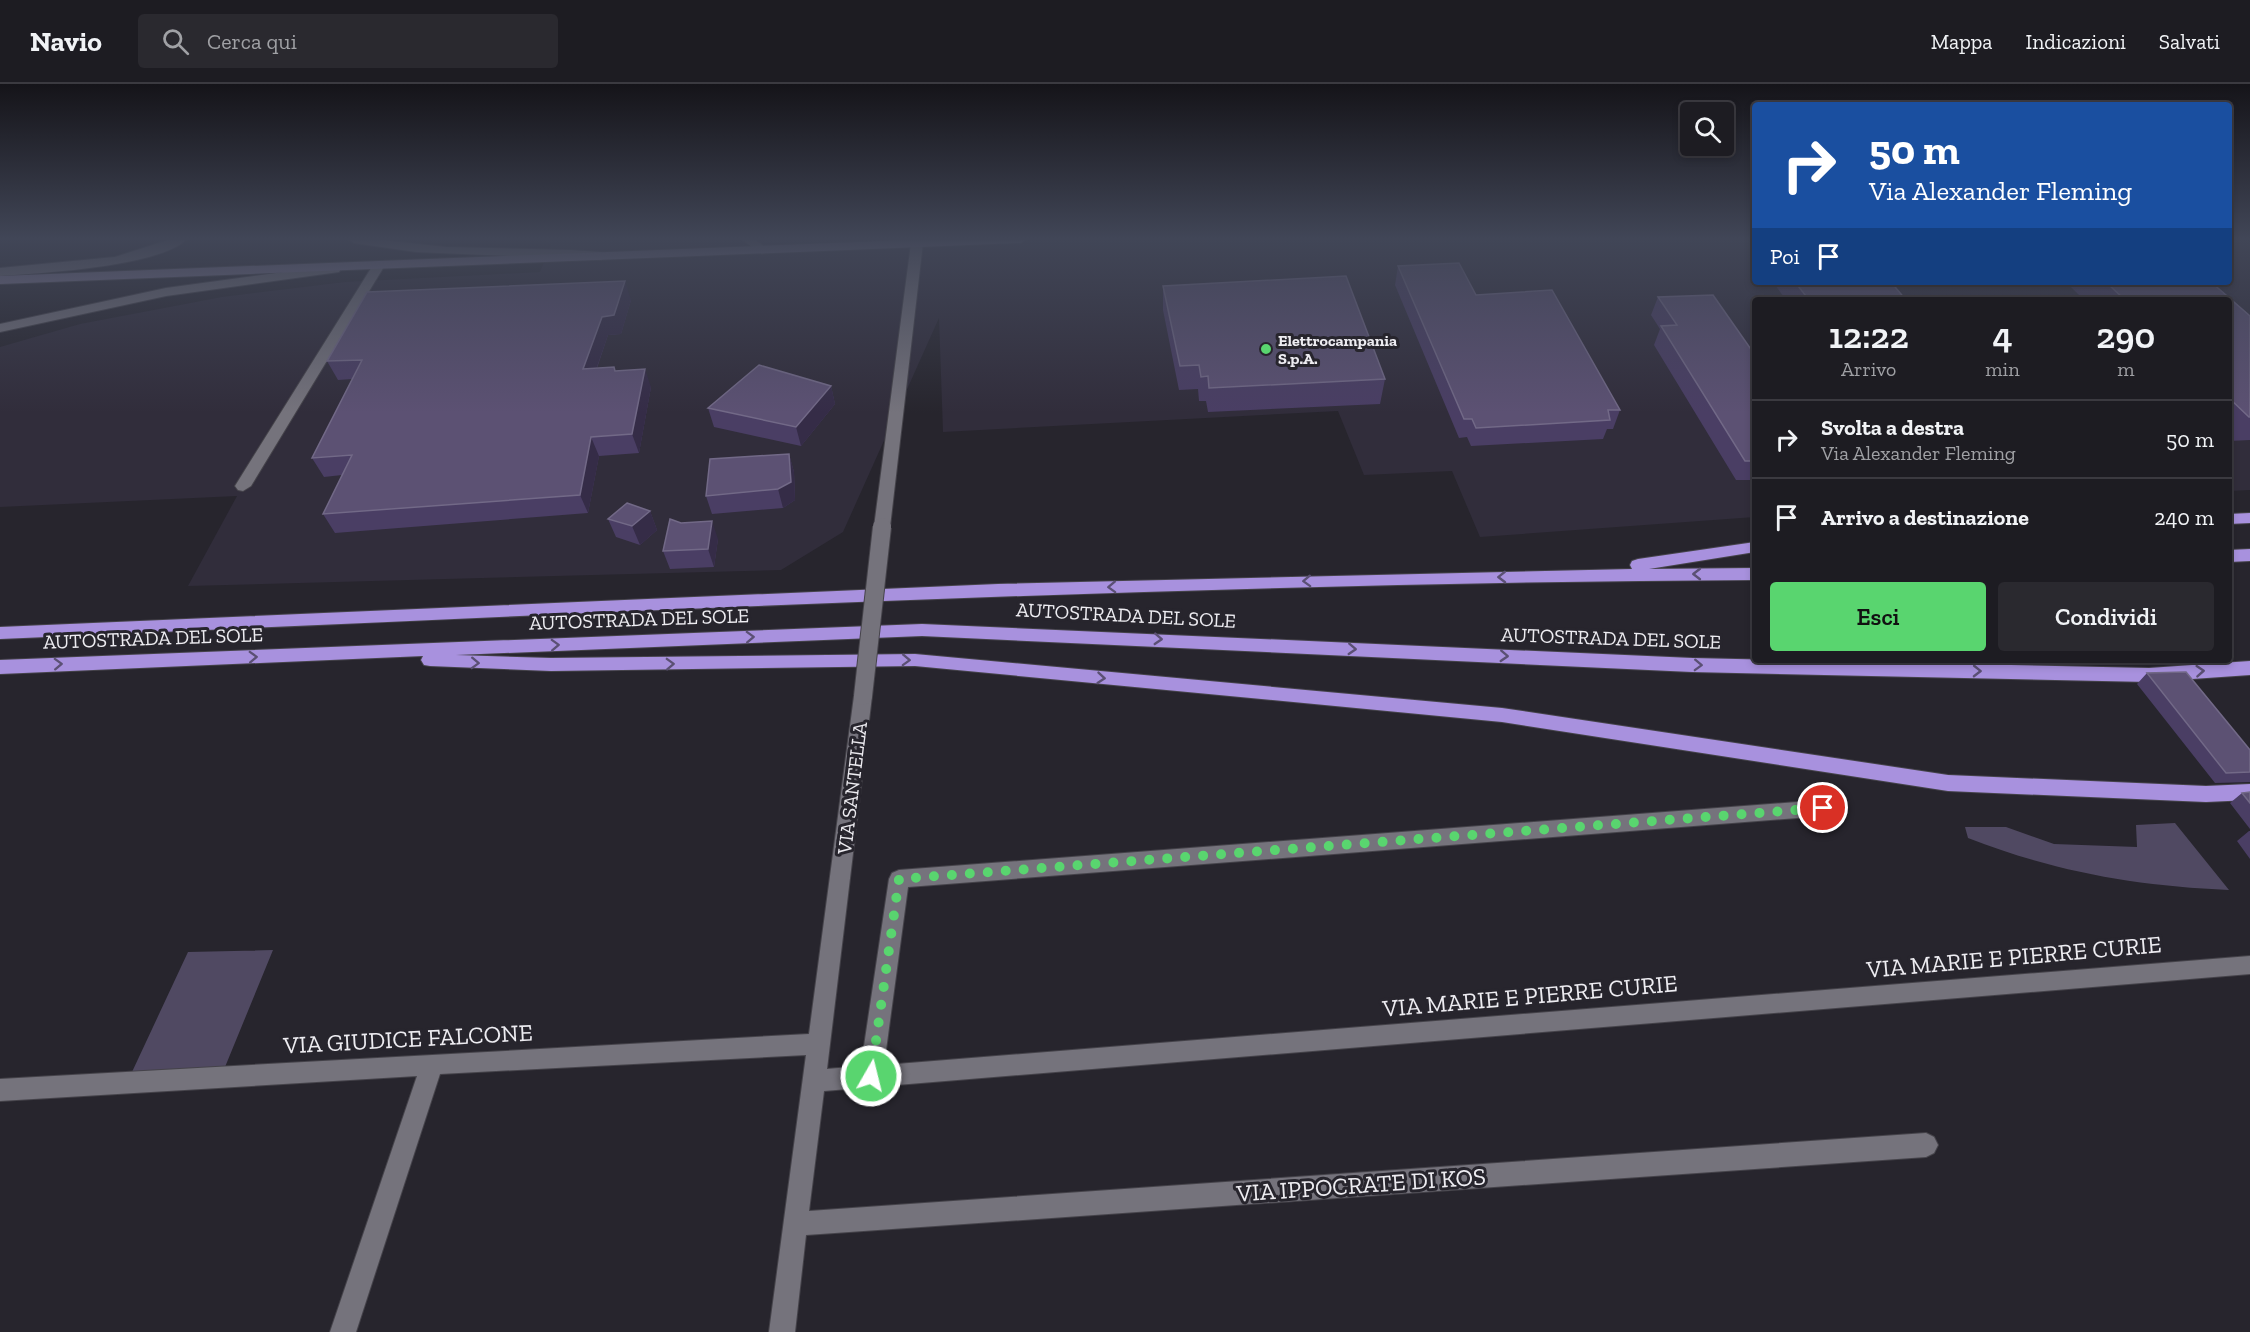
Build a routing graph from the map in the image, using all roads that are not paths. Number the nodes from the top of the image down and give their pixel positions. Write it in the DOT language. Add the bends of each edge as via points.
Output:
graph roads {
  1 [pos="142,297"];
  2 [pos="354,297"];
  3 [pos="910,297"];
  4 [pos="0,328"];
  5 [pos="243,486"];
  6 [pos="2250,518"];
  7 [pos="2232,519"];
  8 [pos="1752,548"];
  9 [pos="2250,555"];
  10 [pos="2232,556"];
  11 [pos="1752,574"];
  12 [pos="1575,575"];
  13 [pos="0,633"];
  14 [pos="353,653"];
  15 [pos="0,667"];
  16 [pos="2250,668"];
  17 [pos="2250,792"];
  18 [pos="1823,808"];
  19 [pos="2250,965"];
  20 [pos="819,1044"];
  21 [pos="432,1064"];
  22 [pos="871,1076"];
  23 [pos="814,1081"];
  24 [pos="0,1090"];
  25 [pos="1926,1145"];
  26 [pos="796,1224"];
  27 [pos="343,1332"];
  28 [pos="782,1332"];
  1 -- 4 [label="street"];
  2 -- 5 [label="street"];
  3 -- 20 [label="street, VIA SANTELLA, bridge"];
  6 -- 7 [label="highway"];
  8 -- 12 [label="highway"];
  9 -- 10 [label="highway"];
  11 -- 12 [label="highway, AUTOSTRADA DEL SOLE, one-way"];
  12 -- 13 [label="highway, AUTOSTRADA DEL SOLE, one-way" via="1009,590"];
  15 -- 14 [label="highway, AUTOSTRADA DEL SOLE, one-way"];
  14 -- 16 [label="highway, AUTOSTRADA DEL SOLE, one-way" via="922,630 1692,665 2149,675"];
  14 -- 17 [label="highway, one-way" via="565,666 915,660 1502,716 1948,783 2206,794"];
  18 -- 22 [label="street" via="899,879"];
  19 -- 22 [label="street, VIA MARIE E PIERRE CURIE"];
  20 -- 21 [label="street, VIA GIUDICE FALCONE"];
  20 -- 23 [label="street, VIA SANTELLA"];
  21 -- 24 [label="street, VIA GIUDICE FALCONE"];
  21 -- 27 [label="street"];
  22 -- 23 [label="street, VIA MARIE E PIERRE CURIE"];
  23 -- 26 [label="street, VIA SANTELLA"];
  25 -- 26 [label="street, VIA IPPOCRATE DI KOS"];
  26 -- 28 [label="street, VIA SANTELLA"];
}
